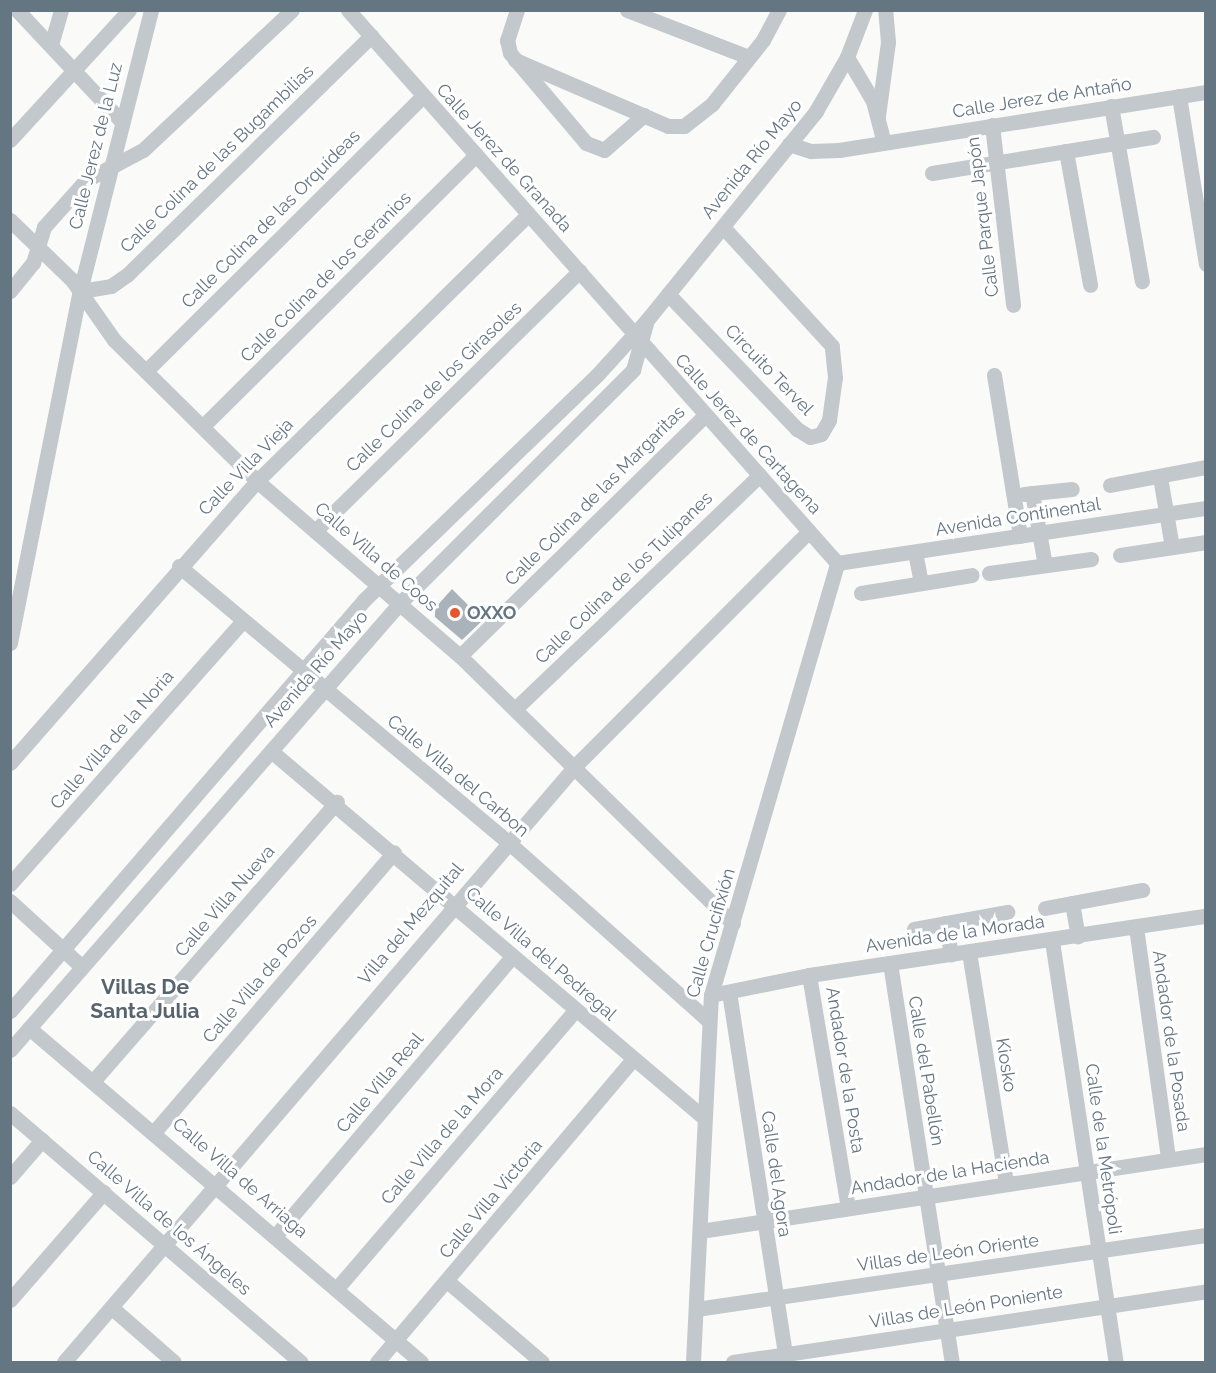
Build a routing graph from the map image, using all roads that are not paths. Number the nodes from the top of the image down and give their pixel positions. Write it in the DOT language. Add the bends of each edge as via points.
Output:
graph roads {
  1 [pos="16,10"];
  2 [pos="61,10"];
  3 [pos="129,10"];
  4 [pos="151,10"];
  5 [pos="292,10"];
  6 [pos="348,10"];
  7 [pos="517,10"];
  8 [pos="627,10"];
  9 [pos="779,10"];
  10 [pos="865,10"];
  11 [pos="885,10"];
  12 [pos="10,17"];
  13 [pos="371,36"];
  14 [pos="51,45"];
  15 [pos="749,57"];
  16 [pos="847,57"];
  17 [pos="515,60"];
  18 [pos="74,68"];
  19 [pos="1206,92"];
  20 [pos="423,96"];
  21 [pos="1179,96"];
  22 [pos="1111,106"];
  23 [pos="644,115"];
  24 [pos="878,116"];
  25 [pos="122,122"];
  26 [pos="992,125"];
  27 [pos="1153,138"];
  28 [pos="10,140"];
  29 [pos="884,143"];
  30 [pos="1118,143"];
  31 [pos="789,144"];
  32 [pos="1066,151"];
  33 [pos="476,155"];
  34 [pos="997,163"];
  35 [pos="110,169"];
  36 [pos="932,173"];
  37 [pos="1202,214"];
  38 [pos="528,215"];
  39 [pos="10,220"];
  40 [pos="723,227"];
  41 [pos="36,243"];
  42 [pos="1206,264"];
  43 [pos="580,271"];
  44 [pos="1142,281"];
  45 [pos="1090,285"];
  46 [pos="10,291"];
  47 [pos="80,291"];
  48 [pos="668,294"];
  49 [pos="1013,305"];
  50 [pos="637,337"];
  51 [pos="146,371"];
  52 [pos="994,375"];
  53 [pos="705,415"];
  54 [pos="203,426"];
  55 [pos="1206,467"];
  56 [pos="759,475"];
  57 [pos="1160,477"];
  58 [pos="257,481"];
  59 [pos="1110,484"];
  60 [pos="1072,489"];
  61 [pos="1032,493"];
  62 [pos="1015,495"];
  63 [pos="1206,508"];
  64 [pos="1165,514"];
  65 [pos="315,531"];
  66 [pos="809,531"];
  67 [pos="1039,534"];
  68 [pos="1020,536"];
  69 [pos="1206,542"];
  70 [pos="1172,547"];
  71 [pos="915,552"];
  72 [pos="1120,555"];
  73 [pos="1091,560"];
  74 [pos="837,563"];
  75 [pos="179,566"];
  76 [pos="1045,566"];
  77 [pos="989,573"];
  78 [pos="972,574"];
  79 [pos="921,582"];
  80 [pos="379,585"];
  81 [pos="861,593"];
  82 [pos="400,603"];
  83 [pos="243,621"];
  84 [pos="10,643"];
  85 [pos="460,656"];
  86 [pos="304,673"];
  87 [pos="325,689"];
  88 [pos="516,708"];
  89 [pos="271,751"];
  90 [pos="10,763"];
  91 [pos="576,765"];
  92 [pos="337,802"];
  93 [pos="508,843"];
  94 [pos="394,852"];
  95 [pos="10,884"];
  96 [pos="1142,890"];
  97 [pos="10,901"];
  98 [pos="1072,903"];
  99 [pos="453,904"];
  100 [pos="1045,908"];
  101 [pos="1007,912"];
  102 [pos="1206,916"];
  103 [pos="733,923"];
  104 [pos="945,924"];
  105 [pos="1136,927"];
  106 [pos="914,929"];
  107 [pos="1078,936"];
  108 [pos="1052,940"];
  109 [pos="64,948"];
  110 [pos="969,951"];
  111 [pos="951,954"];
  112 [pos="513,956"];
  113 [pos="890,963"];
  114 [pos="81,966"];
  115 [pos="809,975"];
  116 [pos="729,992"];
  117 [pos="711,995"];
  118 [pos="575,1010"];
  119 [pos="10,1011"];
  120 [pos="708,1020"];
  121 [pos="29,1028"];
  122 [pos="10,1050"];
  123 [pos="633,1059"];
  124 [pos="94,1078"];
  125 [pos="10,1113"];
  126 [pos="703,1117"];
  127 [pos="155,1131"];
  128 [pos="42,1140"];
  129 [pos="1206,1154"];
  130 [pos="1168,1159"];
  131 [pos="1088,1172"];
  132 [pos="10,1177"];
  133 [pos="217,1184"];
  134 [pos="1006,1184"];
  135 [pos="104,1192"];
  136 [pos="926,1196"];
  137 [pos="848,1208"];
  138 [pos="763,1222"];
  139 [pos="700,1231"];
  140 [pos="276,1235"];
  141 [pos="1206,1235"];
  142 [pos="166,1245"];
  143 [pos="1098,1250"];
  144 [pos="939,1274"];
  145 [pos="447,1281"];
  146 [pos="338,1287"];
  147 [pos="1206,1291"];
  148 [pos="775,1298"];
  149 [pos="10,1300"];
  150 [pos="1107,1305"];
  151 [pos="112,1308"];
  152 [pos="696,1309"];
  153 [pos="948,1331"];
  154 [pos="396,1341"];
  155 [pos="785,1359"];
  156 [pos="64,1362"];
  157 [pos="174,1362"];
  158 [pos="301,1362"];
  159 [pos="377,1362"];
  160 [pos="421,1362"];
  161 [pos="542,1362"];
  162 [pos="693,1362"];
  163 [pos="733,1362"];
  164 [pos="952,1362"];
  165 [pos="1116,1362"];
  1 -- 12 [label="street"];
  1 -- 14 [label="street"];
  2 -- 14 [label="street"];
  3 -- 18 [label="street"];
  4 -- 25 [label="street, Calle Jerez de la Luz"];
  5 -- 35 [label="street" via="143,150"];
  6 -- 13 [label="street, Calle Jerez de Granada"];
  7 -- 17 [label="street" via="507,39"];
  8 -- 15 [label="street"];
  9 -- 15 [label="street"];
  10 -- 16 [label="street, Avenida Río Mayo"];
  11 -- 24 [label="street" via="888,42"];
  13 -- 20 [label="street, Calle Jerez de Granada"];
  13 -- 47 [label="street, Calle Colina de las Bugambilias" via="127,274 111,286"];
  14 -- 18 [label="street"];
  15 -- 23 [label="street" via="691,123 677,127"];
  16 -- 24 [label="street"];
  16 -- 31 [label="street, Avenida Río Mayo"];
  17 -- 23 [label="street"];
  17 -- 23 [label="street" via="594,149 612,146"];
  18 -- 25 [label="street"];
  18 -- 28 [label="street"];
  19 -- 21 [label="street, Calle Jerez de Antaño"];
  20 -- 33 [label="street, Calle Jerez de Granada"];
  20 -- 51 [label="street, Calle Colina de las Orquídeas"];
  21 -- 22 [label="street, Calle Jerez de Antaño"];
  21 -- 37 [label="street"];
  22 -- 26 [label="street, Calle Jerez de Antaño"];
  22 -- 30 [label="street"];
  24 -- 29 [label="street"];
  25 -- 35 [label="street, Calle Jerez de la Luz"];
  26 -- 29 [label="street, Calle Jerez de Antaño"];
  26 -- 34 [label="street, Calle Parque Japón"];
  27 -- 30 [label="street"];
  29 -- 31 [label="street, Calle Jerez de Antaño" via="811,151"];
  30 -- 32 [label="street"];
  30 -- 44 [label="street"];
  31 -- 40 [label="street, Avenida Río Mayo"];
  32 -- 34 [label="street"];
  32 -- 45 [label="street"];
  33 -- 38 [label="street, Calle Jerez de Granada"];
  33 -- 54 [label="street, Calle Colina de los Geranios"];
  34 -- 36 [label="street"];
  34 -- 49 [label="street, Calle Parque Japón"];
  35 -- 41 [label="street" via="86,180"];
  35 -- 47 [label="street, Calle Jerez de la Luz"];
  37 -- 42 [label="street"];
  38 -- 43 [label="street, Calle Jerez de Granada"];
  38 -- 58 [label="street, Calle Villa Vieja"];
  39 -- 41 [label="street, Calle Villa de Coos"];
  40 -- 48 [label="street, Avenida Río Mayo"];
  40 -- 48 [label="street, Circuito Tervel" via="832,346 835,377 829,420 821,434 810,437 797,429"];
  41 -- 46 [label="street" via="33,263"];
  41 -- 47 [label="street, Calle Villa de Coos"];
  43 -- 50 [label="street, Calle Jerez de Granada"];
  43 -- 65 [label="street, Calle Colina de los Girasoles"];
  47 -- 51 [label="street, Calle Villa de Coos" via="98,323"];
  47 -- 84 [label="street, Calle Jerez de la Luz"];
  48 -- 50 [label="street, Avenida Río Mayo"];
  50 -- 53 [label="street, Calle Jerez de Cartagena"];
  50 -- 80 [label="street, Avenida Río Mayo"];
  50 -- 82 [label="street, Avenida Río Mayo" via="633,370"];
  51 -- 54 [label="street, Calle Villa de Coos"];
  52 -- 62 [label="street"];
  53 -- 56 [label="street, Calle Jerez de Cartagena"];
  53 -- 85 [label="street, Calle Colina de las Margaritas"];
  54 -- 58 [label="street, Calle Villa de Coos"];
  55 -- 57 [label="street"];
  56 -- 66 [label="street, Calle Jerez de Cartagena"];
  56 -- 88 [label="street, Calle Colina de los Tulipanes"];
  57 -- 59 [label="street"];
  57 -- 64 [label="street"];
  58 -- 65 [label="street, Calle Villa de Coos"];
  58 -- 75 [label="street, Calle Villa Vieja"];
  60 -- 61 [label="street"];
  61 -- 62 [label="street"];
  61 -- 67 [label="street"];
  62 -- 68 [label="street"];
  63 -- 64 [label="street, Avenida Continental"];
  64 -- 67 [label="street, Avenida Continental"];
  64 -- 70 [label="street"];
  65 -- 80 [label="street, Calle Villa de Coos"];
  66 -- 74 [label="street, Calle Jerez de Cartagena"];
  66 -- 91 [label="street, Villa del Mezquital"];
  67 -- 68 [label="street, Avenida Continental"];
  67 -- 76 [label="street"];
  68 -- 71 [label="street, Avenida Continental"];
  69 -- 70 [label="street"];
  70 -- 72 [label="street"];
  71 -- 74 [label="street, Avenida Continental"];
  71 -- 79 [label="street"];
  73 -- 76 [label="street"];
  74 -- 103 [label="street, Calle Crucifixión"];
  75 -- 83 [label="street, Calle Villa del Carbon"];
  75 -- 90 [label="street, Calle Villa Vieja"];
  76 -- 77 [label="street"];
  78 -- 79 [label="street"];
  79 -- 81 [label="street"];
  80 -- 82 [label="street, Calle Villa de Coos"];
  80 -- 86 [label="street, Avenida Río Mayo"];
  82 -- 85 [label="street, Calle Villa de Coos"];
  82 -- 87 [label="street, Avenida Río Mayo"];
  83 -- 86 [label="street, Calle Villa del Carbon"];
  83 -- 95 [label="street, Calle Villa de la Noria"];
  85 -- 88 [label="street, Calle Villa de Coos"];
  86 -- 87 [label="street, Calle Villa del Carbon"];
  86 -- 109 [label="street, Avenida Río Mayo"];
  87 -- 89 [label="street, Avenida Río Mayo"];
  87 -- 93 [label="street, Calle Villa del Carbon"];
  88 -- 91 [label="street, Calle Villa de Coos"];
  89 -- 92 [label="street, Calle Villa del Pedregal"];
  89 -- 114 [label="street, Avenida Río Mayo"];
  91 -- 93 [label="street, Villa del Mezquital"];
  91 -- 103 [label="street, Calle Villa de Coos"];
  92 -- 94 [label="street, Calle Villa del Pedregal"];
  92 -- 124 [label="street, Calle Villa Nueva"];
  93 -- 99 [label="street, Villa del Mezquital"];
  93 -- 120 [label="street, Calle Villa del Carbon"];
  94 -- 99 [label="street, Calle Villa del Pedregal"];
  94 -- 127 [label="street, Calle Villa de Pozos"];
  96 -- 98 [label="street"];
  97 -- 109 [label="street"];
  98 -- 100 [label="street"];
  98 -- 107 [label="street"];
  99 -- 112 [label="street, Calle Villa del Pedregal"];
  99 -- 133 [label="street, Villa del Mezquital"];
  101 -- 104 [label="street"];
  102 -- 105 [label="street, Avenida de la Morada"];
  103 -- 117 [label="street, Calle Crucifixión"];
  104 -- 106 [label="street"];
  104 -- 111 [label="street"];
  105 -- 107 [label="street, Avenida de la Morada"];
  105 -- 130 [label="street, Andador de la Posada"];
  107 -- 108 [label="street, Avenida de la Morada"];
  108 -- 110 [label="street, Avenida de la Morada"];
  108 -- 131 [label="street, Calle de la Metrópoli"];
  109 -- 114 [label="street"];
  109 -- 119 [label="street, Avenida Río Mayo"];
  110 -- 111 [label="street, Avenida de la Morada"];
  110 -- 134 [label="street, Kiosko"];
  111 -- 113 [label="street, Avenida de la Morada"];
  112 -- 118 [label="street, Calle Villa del Pedregal"];
  112 -- 140 [label="street, Calle Villa Real"];
  113 -- 115 [label="street, Avenida de la Morada"];
  113 -- 136 [label="street, Calle del Pabellón"];
  114 -- 121 [label="street, Avenida Río Mayo"];
  115 -- 116 [label="street, Avenida de la Morada"];
  115 -- 137 [label="street, Andador de la Posta"];
  116 -- 117 [label="street, Avenida de la Morada"];
  116 -- 138 [label="street, Calle del Agora"];
  117 -- 120 [label="street, Calle Crucifixión"];
  118 -- 123 [label="street, Calle Villa del Pedregal"];
  118 -- 146 [label="street, Calle Villa de la Mora"];
  120 -- 126 [label="street, Calle Crucifixión"];
  121 -- 122 [label="street, Avenida Río Mayo"];
  121 -- 124 [label="street, Calle Villa de Arriaga"];
  123 -- 126 [label="street, Calle Villa del Pedregal"];
  123 -- 145 [label="street, Calle Villa Victoria"];
  124 -- 127 [label="street, Calle Villa de Arriaga"];
  125 -- 128 [label="street, Calle Villa de los Ángeles"];
  126 -- 139 [label="street, Calle Crucifixión"];
  127 -- 133 [label="street, Calle Villa de Arriaga"];
  128 -- 132 [label="street"];
  128 -- 135 [label="street, Calle Villa de los Ángeles"];
  129 -- 130 [label="street, Andador de la Hacienda"];
  130 -- 131 [label="street, Andador de la Hacienda"];
  131 -- 134 [label="street, Andador de la Hacienda"];
  131 -- 143 [label="street, Calle de la Metrópoli"];
  133 -- 140 [label="street, Calle Villa de Arriaga"];
  133 -- 142 [label="street, Villa del Mezquital"];
  134 -- 136 [label="street, Andador de la Hacienda"];
  135 -- 142 [label="street, Calle Villa de los Ángeles"];
  135 -- 149 [label="street"];
  136 -- 137 [label="street, Andador de la Hacienda"];
  136 -- 144 [label="street, Calle del Pabellón"];
  137 -- 138 [label="street, Andador de la Hacienda"];
  138 -- 139 [label="street, Andador de la Hacienda"];
  138 -- 148 [label="street, Calle del Agora"];
  139 -- 152 [label="street, Calle Crucifixión"];
  140 -- 146 [label="street, Calle Villa de Arriaga"];
  141 -- 143 [label="street, Villas de León Oriente"];
  142 -- 151 [label="street, Villa del Mezquital"];
  142 -- 158 [label="street, Calle Villa de los Ángeles"];
  143 -- 144 [label="street, Villas de León Oriente"];
  143 -- 150 [label="street, Calle de la Metrópoli"];
  144 -- 148 [label="street, Villas de León Oriente"];
  144 -- 153 [label="street, Calle del Pabellón"];
  145 -- 154 [label="street, Calle Villa Victoria"];
  145 -- 161 [label="street"];
  146 -- 154 [label="street, Calle Villa de Arriaga"];
  147 -- 150 [label="street, Villas de León Poniente"];
  148 -- 152 [label="street, Villas de León Oriente"];
  148 -- 155 [label="street, Calle del Agora"];
  150 -- 153 [label="street, Villas de León Poniente"];
  150 -- 165 [label="street, Calle de la Metrópoli"];
  151 -- 156 [label="street, Villa del Mezquital"];
  151 -- 157 [label="street"];
  152 -- 162 [label="street, Calle Crucifixión"];
  153 -- 155 [label="street, Villas de León Poniente"];
  153 -- 164 [label="street, Calle del Pabellón"];
  154 -- 159 [label="street, Calle Villa Victoria"];
  154 -- 160 [label="street, Calle Villa de Arriaga"];
  155 -- 163 [label="street, Villas de León Poniente"];
}
